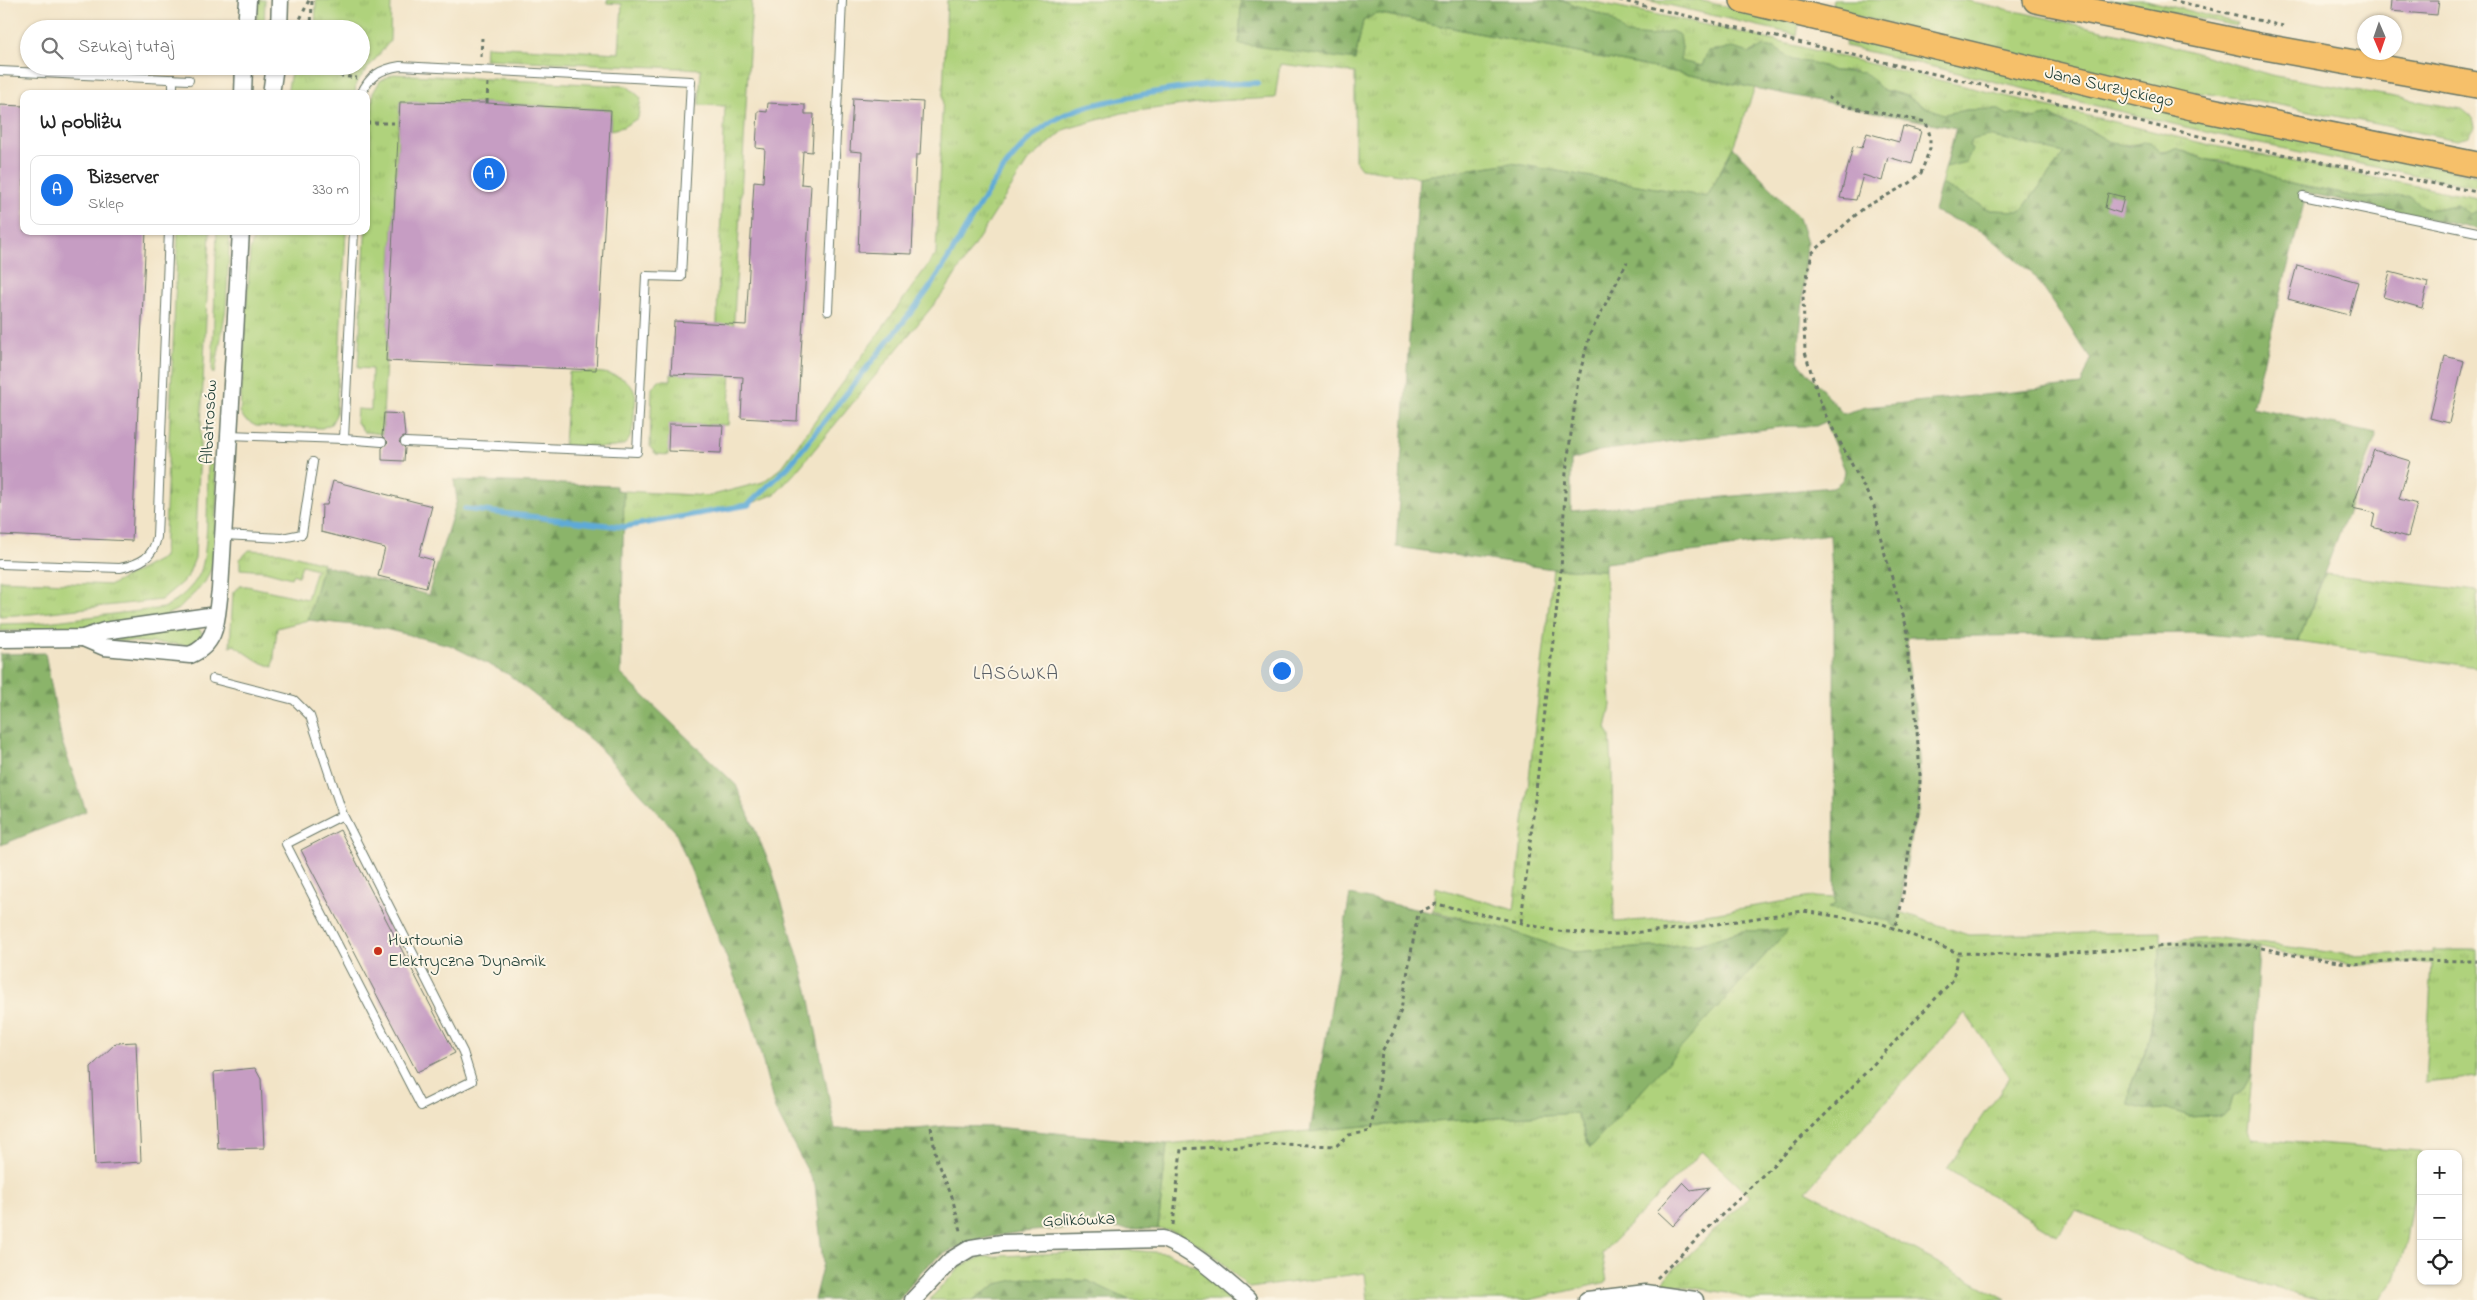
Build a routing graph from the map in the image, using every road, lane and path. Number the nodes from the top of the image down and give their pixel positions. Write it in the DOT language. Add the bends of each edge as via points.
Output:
graph roads {
  1 [pos="248,0"];
  2 [pos="280,0"];
  3 [pos="310,0"];
  4 [pos="842,0"];
  5 [pos="1619,0"];
  6 [pos="1743,0"];
  7 [pos="2036,0"];
  8 [pos="2171,0"];
  9 [pos="247,20"];
  10 [pos="279,20"];
  11 [pos="300,20"];
  12 [pos="311,20"];
  13 [pos="2287,27"];
  14 [pos="482,38"];
  15 [pos="0,71"];
  16 [pos="484,71"];
  17 [pos="20,72"];
  18 [pos="86,75"];
  19 [pos="244,75"];
  20 [pos="274,75"];
  21 [pos="340,75"];
  22 [pos="173,79"];
  23 [pos="189,80"];
  24 [pos="369,80"];
  25 [pos="2448,80"];
  26 [pos="2477,85"];
  27 [pos="173,90"];
  28 [pos="243,90"];
  29 [pos="272,90"];
  30 [pos="363,90"];
  31 [pos="1828,97"];
  32 [pos="2477,98"];
  33 [pos="487,103"];
  34 [pos="370,123"];
  35 [pos="399,123"];
  36 [pos="2477,145"];
  37 [pos="2432,157"];
  38 [pos="2477,165"];
  39 [pos="2477,192"];
  40 [pos="2303,196"];
  41 [pos="2477,232"];
  42 [pos="170,235"];
  43 [pos="241,235"];
  44 [pos="354,235"];
  45 [pos="1627,262"];
  46 [pos="828,311"];
  47 [pos="229,435"];
  48 [pos="344,439"];
  49 [pos="382,442"];
  50 [pos="405,442"];
  51 [pos="313,462"];
  52 [pos="223,535"];
  53 [pos="0,564"];
  54 [pos="216,616"];
  55 [pos="83,638"];
  56 [pos="0,639"];
  57 [pos="212,680"];
  58 [pos="343,815"];
  59 [pos="1522,922"];
  60 [pos="1895,929"];
  61 [pos="1958,953"];
  62 [pos="2477,961"];
  63 [pos="931,1128"];
  64 [pos="1163,1239"];
  65 [pos="971,1248"];
  66 [pos="1646,1293"];
  67 [pos="913,1300"];
  68 [pos="1248,1300"];
  69 [pos="1586,1300"];
  70 [pos="1695,1300"];
  1 -- 9 [label="street"];
  2 -- 10 [label="street"];
  3 -- 11 [label="path"];
  3 -- 12 [label="path"];
  4 -- 46 [label="lane"];
  5 -- 39 [label="path" via="2250,148"];
  6 -- 37 [label="main road, Jana Surzyckiego" via="2192,107"];
  7 -- 25 [label="main road" via="2259,46"];
  8 -- 13 [label="path"];
  14 -- 16 [label="path"];
  15 -- 17 [label="lane"];
  16 -- 24 [label="lane" via="400,66 383,69"];
  16 -- 33 [label="path"];
  16 -- 50 [label="lane" via="691,81 681,277 646,276 637,452"];
  18 -- 22 [label="lane"];
  19 -- 28 [label="street"];
  20 -- 29 [label="street"];
  21 -- 24 [label="path"];
  22 -- 23 [label="lane"];
  22 -- 27 [label="lane"];
  24 -- 30 [label="lane"];
  25 -- 26 [label="main road"];
  25 -- 32 [label="main road" via="2464,86"];
  31 -- 60 [label="path" via="1840,105 1926,122 1930,136 1930,148 1920,172 1910,183 1865,206 1812,252 1803,296 1805,352 1819,398 1874,506 1908,632 1908,662 1918,743 1919,801"];
  34 -- 35 [label="path"];
  36 -- 37 [label="main road" via="2461,155"];
  37 -- 38 [label="main road, Jana Surzyckiego"];
  40 -- 41 [label="lane"];
  42 -- 53 [label="lane" via="155,549 146,558 120,568"];
  43 -- 47 [label="street, Albatrosów"];
  44 -- 48 [label="lane"];
  45 -- 59 [label="path" via="1590,334 1582,357 1566,472 1561,570"];
  47 -- 48 [label="lane"];
  47 -- 52 [label="street, Albatrosów"];
  48 -- 49 [label="lane"];
  51 -- 52 [label="lane" via="302,534 282,538"];
  52 -- 54 [label="street, Albatrosów"];
  54 -- 55 [label="street, Albatrosów" via="104,630"];
  54 -- 55 [label="street, Albatrosów" via="214,635 201,651 190,655 104,647"];
  55 -- 56 [label="street, Albatrosów"];
  57 -- 58 [label="lane" via="294,700 310,716"];
  58 -- 58 [label="lane" via="463,1052 472,1081 421,1106 286,844"];
  59 -- 60 [label="path" via="1604,935 1690,928 1803,911 1880,923"];
  59 -- 64 [label="path" via="1436,904 1418,913 1401,1010 1393,1034 1382,1051 1370,1130 1349,1135 1336,1146 1280,1144 1181,1149 1173,1227"];
  60 -- 61 [label="path"];
  61 -- 62 [label="path" via="2049,955 2183,945 2248,945 2354,964 2398,960"];
  61 -- 66 [label="path" via="1953,980 1835,1105 1660,1275"];
  63 -- 65 [label="path" via="937,1162 951,1194 960,1228"];
  64 -- 65 [label="street, Golikówka" via="1002,1244"];
  64 -- 68 [label="street" via="1214,1271"];
  65 -- 67 [label="street, Golikówka" via="951,1260"];
  66 -- 69 [label="street"];
  66 -- 70 [label="street"];
}
